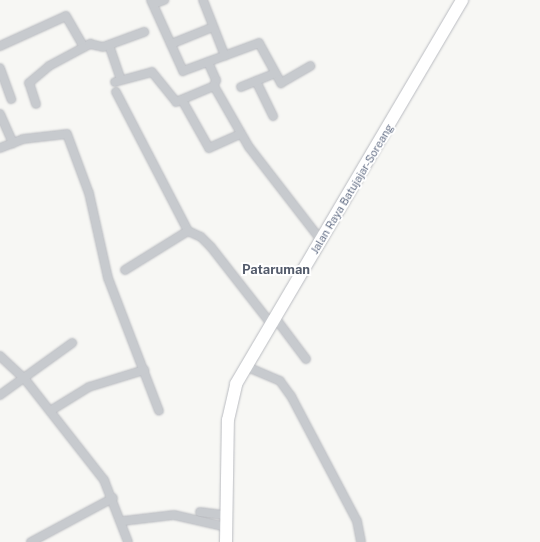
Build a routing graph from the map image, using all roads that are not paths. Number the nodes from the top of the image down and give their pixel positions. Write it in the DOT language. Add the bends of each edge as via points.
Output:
graph roads {
  1 [pos="164,0"];
  2 [pos="203,0"];
  3 [pos="462,0"];
  4 [pos="152,2"];
  5 [pos="213,27"];
  6 [pos="144,32"];
  7 [pos="171,44"];
  8 [pos="108,45"];
  9 [pos="0,46"];
  10 [pos="84,47"];
  11 [pos="225,56"];
  12 [pos="208,62"];
  13 [pos="311,66"];
  14 [pos="0,68"];
  15 [pos="274,73"];
  16 [pos="256,81"];
  17 [pos="214,86"];
  18 [pos="241,87"];
  19 [pos="116,92"];
  20 [pos="11,99"];
  21 [pos="182,100"];
  22 [pos="36,104"];
  23 [pos="0,114"];
  24 [pos="273,116"];
  25 [pos="240,134"];
  26 [pos="13,143"];
  27 [pos="0,148"];
  28 [pos="188,231"];
  29 [pos="321,240"];
  30 [pos="125,270"];
  31 [pos="274,322"];
  32 [pos="72,343"];
  33 [pos="0,356"];
  34 [pos="306,359"];
  35 [pos="245,366"];
  36 [pos="144,370"];
  37 [pos="24,378"];
  38 [pos="0,395"];
  39 [pos="159,410"];
  40 [pos="50,411"];
  41 [pos="113,498"];
  42 [pos="200,512"];
  43 [pos="123,521"];
  44 [pos="226,521"];
  45 [pos="31,542"];
  46 [pos="128,542"];
  47 [pos="226,542"];
  48 [pos="361,542"];
  1 -- 4 [label="street"];
  2 -- 5 [label="street"];
  3 -- 29 [label="highway, Jalan Raya Batujajar-Soreang"];
  4 -- 7 [label="street"];
  5 -- 7 [label="street"];
  5 -- 11 [label="street"];
  6 -- 8 [label="street"];
  7 -- 12 [label="street" via="182,72"];
  8 -- 10 [label="street"];
  8 -- 21 [label="street" via="118,81 152,72 176,102"];
  9 -- 10 [label="street" via="66,16"];
  10 -- 22 [label="street" via="49,66 28,84"];
  11 -- 12 [label="street"];
  11 -- 15 [label="street" via="259,43"];
  12 -- 17 [label="street" via="216,80"];
  13 -- 15 [label="street" via="281,83"];
  14 -- 20 [label="street"];
  15 -- 16 [label="street"];
  16 -- 18 [label="street"];
  16 -- 24 [label="street"];
  17 -- 21 [label="street"];
  17 -- 25 [label="street"];
  19 -- 28 [label="street"];
  21 -- 25 [label="street" via="209,148"];
  23 -- 26 [label="street"];
  25 -- 29 [label="street"];
  26 -- 27 [label="street"];
  26 -- 36 [label="street" via="59,132 67,134 89,193 108,278"];
  28 -- 30 [label="street"];
  28 -- 31 [label="street" via="201,237 211,247"];
  29 -- 31 [label="highway, Jalan Raya Batujajar-Soreang"];
  31 -- 34 [label="street"];
  31 -- 35 [label="highway, Jalan Raya Batujajar-Soreang"];
  32 -- 37 [label="street"];
  33 -- 37 [label="street"];
  35 -- 44 [label="highway, Jalan Raya Batujajar-Soreang" via="233,392 228,420"];
  35 -- 48 [label="street" via="280,381 291,396 357,522"];
  36 -- 39 [label="street"];
  36 -- 40 [label="street" via="89,387"];
  37 -- 38 [label="street"];
  37 -- 40 [label="street"];
  40 -- 41 [label="street" via="92,463"];
  41 -- 43 [label="street"];
  41 -- 45 [label="street"];
  42 -- 44 [label="street"];
  43 -- 44 [label="street" via="174,515"];
  43 -- 46 [label="street"];
  44 -- 47 [label="highway, Jalan Raya Batujajar-Soreang"];
}
